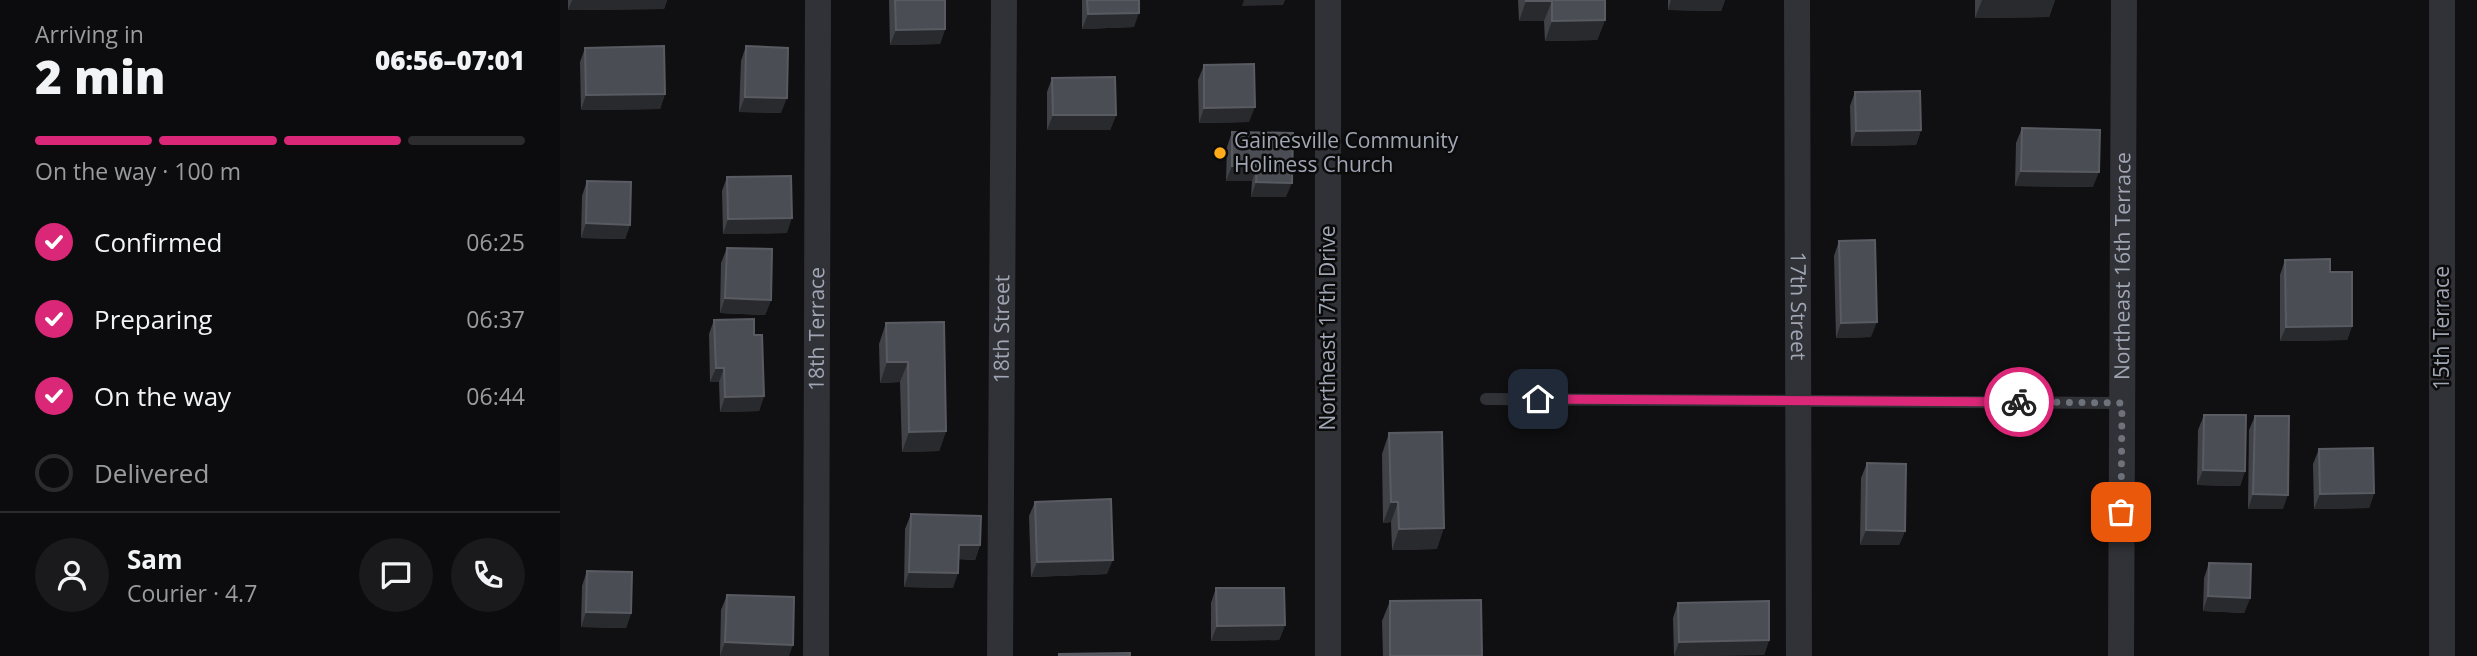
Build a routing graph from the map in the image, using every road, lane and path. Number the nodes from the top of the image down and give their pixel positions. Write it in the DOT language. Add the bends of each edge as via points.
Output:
graph roads {
  1 [pos="818,0"];
  2 [pos="1004,0"];
  3 [pos="1328,0"];
  4 [pos="1797,0"];
  5 [pos="2124,0"];
  6 [pos="2442,0"];
  7 [pos="1486,399"];
  8 [pos="1798,400"];
  9 [pos="2122,403"];
  10 [pos="816,656"];
  11 [pos="1000,656"];
  12 [pos="1328,656"];
  13 [pos="1799,656"];
  14 [pos="2122,656"];
  15 [pos="2442,656"];
  1 -- 10 [label="street, 18th Terrace"];
  2 -- 11 [label="street, 18th Street"];
  3 -- 12 [label="street, Northeast 17th Drive"];
  4 -- 8 [label="street, 17th Street"];
  5 -- 9 [label="street, Northeast 16th Terrace"];
  6 -- 15 [label="street, 15th Terrace"];
  7 -- 8 [label="lane"];
  8 -- 9 [label="lane"];
  8 -- 13 [label="street, 17th Street"];
  9 -- 14 [label="street, Northeast 16th Terrace"];
}
